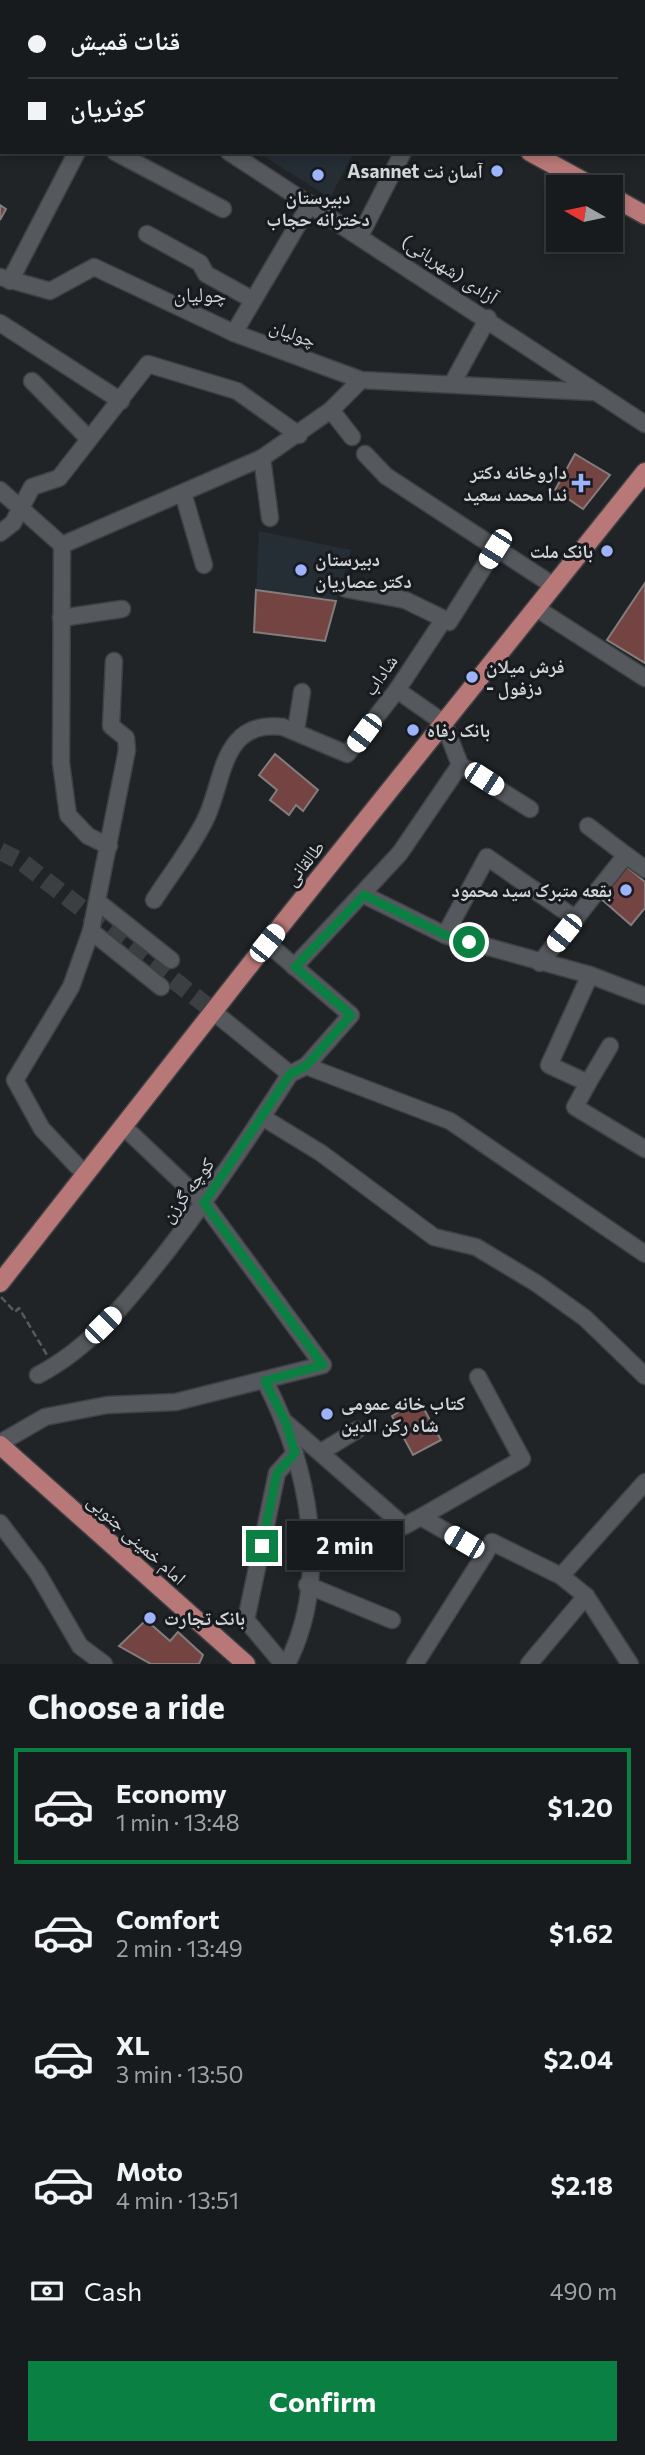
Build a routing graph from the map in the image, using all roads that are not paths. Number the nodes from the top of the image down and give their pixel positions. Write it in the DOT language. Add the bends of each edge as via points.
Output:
graph roads {
  1 [pos="76,154"];
  2 [pos="119,154"];
  3 [pos="232,154"];
  4 [pos="402,154"];
  5 [pos="534,154"];
  6 [pos="572,175"];
  7 [pos="623,202"];
  8 [pos="310,204"];
  9 [pos="223,209"];
  10 [pos="644,213"];
  11 [pos="147,234"];
  12 [pos="360,236"];
  13 [pos="5,279"];
  14 [pos="253,300"];
  15 [pos="488,318"];
  16 [pos="0,323"];
  17 [pos="234,333"];
  18 [pos="361,380"];
  19 [pos="32,382"];
  20 [pos="452,384"];
  21 [pos="592,392"];
  22 [pos="121,401"];
  23 [pos="331,410"];
  24 [pos="645,424"];
  25 [pos="299,435"];
  26 [pos="352,437"];
  27 [pos="88,438"];
  28 [pos="365,454"];
  29 [pos="262,458"];
  30 [pos="645,472"];
  31 [pos="0,490"];
  32 [pos="183,493"];
  33 [pos="19,508"];
  34 [pos="270,518"];
  35 [pos="0,533"];
  36 [pos="62,545"];
  37 [pos="495,549"];
  38 [pos="204,565"];
  39 [pos="554,586"];
  40 [pos="346,589"];
  41 [pos="536,608"];
  42 [pos="122,609"];
  43 [pos="61,618"];
  44 [pos="444,619"];
  45 [pos="114,661"];
  46 [pos="645,678"];
  47 [pos="397,690"];
  48 [pos="302,692"];
  49 [pos="444,723"];
  50 [pos="296,730"];
  51 [pos="460,765"];
  52 [pos="530,809"];
  53 [pos="588,826"];
  54 [pos="109,846"];
  55 [pos="626,855"];
  56 [pos="645,868"];
  57 [pos="364,895"];
  58 [pos="154,900"];
  59 [pos="98,902"];
  60 [pos="576,919"];
  61 [pos="92,931"];
  62 [pos="445,935"];
  63 [pos="267,943"];
  64 [pos="171,960"];
  65 [pos="540,963"];
  66 [pos="295,967"];
  67 [pos="590,975"];
  68 [pos="161,988"];
  69 [pos="645,996"];
  70 [pos="211,1010"];
  71 [pos="610,1046"];
  72 [pos="306,1066"];
  73 [pos="290,1074"];
  74 [pos="7,1080"];
  75 [pos="587,1083"];
  76 [pos="262,1117"];
  77 [pos="124,1127"];
  78 [pos="645,1149"];
  79 [pos="78,1167"];
  80 [pos="204,1203"];
  81 [pos="645,1254"];
  82 [pos="0,1266"];
  83 [pos="0,1283"];
  84 [pos="38,1376"];
  85 [pos="645,1376"];
  86 [pos="478,1377"];
  87 [pos="265,1381"];
  88 [pos="286,1423"];
  89 [pos="357,1430"];
  90 [pos="0,1444"];
  91 [pos="321,1452"];
  92 [pos="295,1453"];
  93 [pos="645,1482"];
  94 [pos="421,1517"];
  95 [pos="0,1523"];
  96 [pos="485,1554"];
  97 [pos="561,1576"];
  98 [pos="307,1585"];
  99 [pos="586,1596"];
  100 [pos="392,1620"];
  101 [pos="104,1664"];
  102 [pos="246,1664"];
  103 [pos="285,1664"];
  104 [pos="415,1664"];
  105 [pos="529,1664"];
  106 [pos="630,1664"];
  1 -- 13 [label="lane"];
  2 -- 9 [label="lane"];
  3 -- 8 [label="lane, آزادی (شهربانی)"];
  4 -- 12 [label="lane"];
  5 -- 6 [label="main road"];
  7 -- 10 [label="main road"];
  8 -- 12 [label="lane, آزادی (شهربانی)"];
  8 -- 14 [label="lane"];
  11 -- 14 [label="lane"];
  12 -- 15 [label="lane, آزادی (شهربانی)"];
  13 -- 17 [label="lane, چولیان" via="50,290 94,267"];
  14 -- 17 [label="lane"];
  15 -- 20 [label="lane"];
  15 -- 21 [label="lane, آزادی (شهربانی)"];
  16 -- 22 [label="lane"];
  17 -- 18 [label="lane, چولیان"];
  18 -- 20 [label="lane, چولیان"];
  18 -- 23 [label="lane"];
  19 -- 27 [label="lane"];
  20 -- 21 [label="lane, چولیان"];
  21 -- 24 [label="lane, آزادی (شهربانی)"];
  22 -- 25 [label="lane" via="148,365 237,391"];
  22 -- 27 [label="lane"];
  23 -- 25 [label="lane"];
  23 -- 26 [label="lane"];
  25 -- 29 [label="lane"];
  27 -- 33 [label="lane" via="59,478 32,487"];
  28 -- 37 [label="lane" via="386,477"];
  29 -- 32 [label="lane"];
  29 -- 34 [label="lane"];
  30 -- 39 [label="main road, طالقانی"];
  31 -- 33 [label="lane"];
  32 -- 36 [label="lane"];
  32 -- 38 [label="lane"];
  33 -- 35 [label="lane" via="13,523"];
  33 -- 36 [label="lane"];
  36 -- 43 [label="lane"];
  37 -- 39 [label="lane"];
  37 -- 44 [label="lane, شاداب" via="449,622"];
  39 -- 41 [label="main road, طالقانی"];
  40 -- 44 [label="lane" via="405,600"];
  41 -- 46 [label="lane"];
  41 -- 49 [label="main road, طالقانی"];
  42 -- 43 [label="lane"];
  43 -- 54 [label="lane" via="61,763 68,816 88,836"];
  44 -- 47 [label="lane, شاداب"];
  45 -- 54 [label="lane" via="111,726 126,738 127,750"];
  47 -- 49 [label="lane"];
  47 -- 50 [label="lane, شاداب" via="347,754"];
  48 -- 50 [label="lane"];
  49 -- 51 [label="lane"];
  49 -- 63 [label="main road, طالقانی"];
  50 -- 58 [label="lane, شاداب" via="271,725 240,738 221,766 208,816"];
  51 -- 52 [label="lane"];
  51 -- 57 [label="lane" via="400,853"];
  53 -- 55 [label="lane"];
  54 -- 59 [label="lane"];
  55 -- 56 [label="lane"];
  55 -- 60 [label="lane"];
  57 -- 62 [label="lane"];
  57 -- 66 [label="lane"];
  59 -- 61 [label="lane"];
  59 -- 64 [label="lane"];
  60 -- 62 [label="lane" via="487,858"];
  60 -- 65 [label="lane"];
  61 -- 68 [label="lane"];
  61 -- 74 [label="lane" via="71,986"];
  62 -- 65 [label="lane"];
  63 -- 66 [label="lane"];
  63 -- 70 [label="main road, طالقانی"];
  65 -- 67 [label="lane"];
  66 -- 72 [label="lane" via="351,1015"];
  67 -- 69 [label="lane"];
  67 -- 75 [label="lane" via="549,1065"];
  70 -- 73 [label="lane"];
  70 -- 77 [label="main road, طالقانی"];
  70 -- 79 [label="main road, طالقانی"];
  71 -- 75 [label="lane"];
  72 -- 73 [label="lane"];
  72 -- 81 [label="lane" via="450,1121"];
  73 -- 76 [label="lane, کوچه گرزن"];
  74 -- 79 [label="lane" via="42,1129"];
  75 -- 78 [label="lane" via="575,1107"];
  76 -- 80 [label="lane, کوچه گرزن"];
  76 -- 85 [label="lane" via="321,1153 433,1237 476,1247 536,1283 585,1318"];
  77 -- 80 [label="lane"];
  77 -- 83 [label="main road, طالقانی"];
  79 -- 82 [label="main road, طالقانی"];
  80 -- 84 [label="lane, کوچه گرزن" via="146,1282 93,1336"];
  80 -- 87 [label="lane" via="323,1365"];
  86 -- 94 [label="lane" via="522,1460"];
  87 -- 88 [label="lane"];
  87 -- 90 [label="lane" via="176,1402 107,1405 46,1417"];
  88 -- 91 [label="lane"];
  88 -- 92 [label="lane"];
  89 -- 91 [label="lane"];
  90 -- 102 [label="main road, امام خمینی جنوبی"];
  91 -- 94 [label="lane" via="404,1526"];
  92 -- 98 [label="lane" via="309,1505"];
  92 -- 103 [label="lane" via="277,1473 246,1620"];
  93 -- 97 [label="lane"];
  94 -- 96 [label="lane"];
  95 -- 101 [label="lane" via="37,1572 79,1646"];
  96 -- 97 [label="lane" via="492,1542"];
  96 -- 104 [label="lane"];
  97 -- 99 [label="lane"];
  98 -- 100 [label="lane"];
  98 -- 103 [label="lane" via="303,1622"];
  99 -- 105 [label="lane"];
  99 -- 106 [label="lane"];
}
